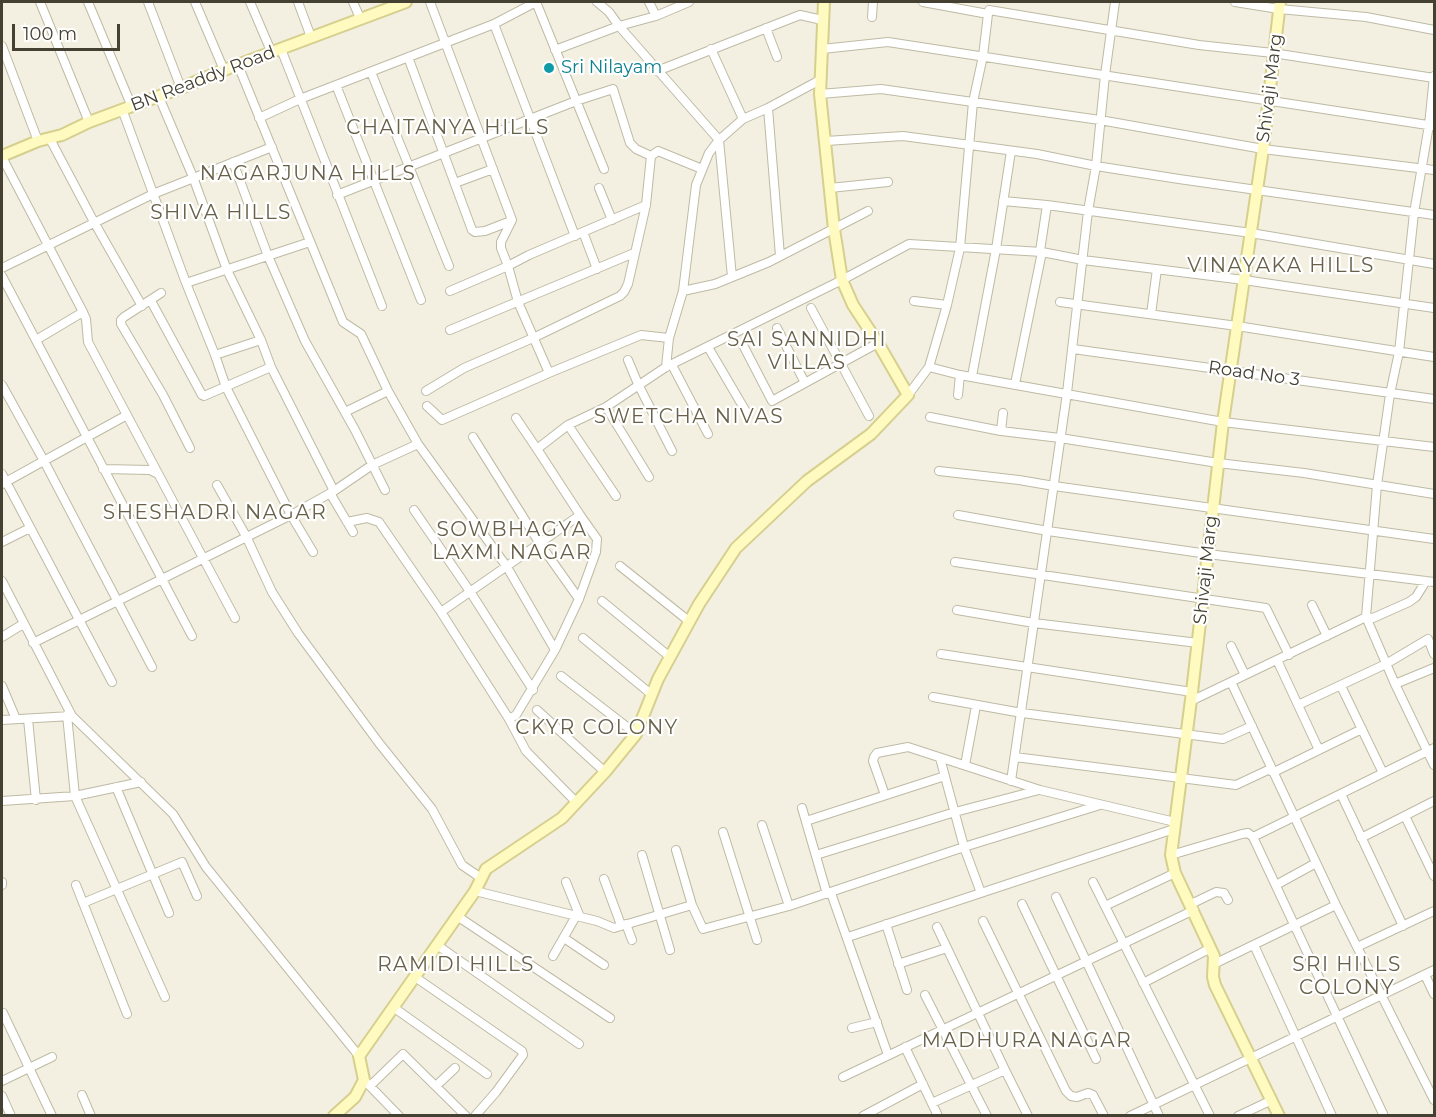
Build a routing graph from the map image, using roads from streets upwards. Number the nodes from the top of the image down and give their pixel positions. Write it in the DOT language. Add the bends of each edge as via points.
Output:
graph roads {
  1 [pos="40,2"];
  2 [pos="88,2"];
  3 [pos="148,2"];
  4 [pos="195,2"];
  5 [pos="250,2"];
  6 [pos="298,2"];
  7 [pos="353,2"];
  8 [pos="406,2"];
  9 [pos="430,2"];
  10 [pos="536,2"];
  11 [pos="597,2"];
  12 [pos="649,2"];
  13 [pos="689,2"];
  14 [pos="824,2"];
  15 [pos="873,2"];
  16 [pos="923,2"];
  17 [pos="1115,2"];
  18 [pos="1235,2"];
  19 [pos="1279,5"];
  20 [pos="989,9"];
  21 [pos="656,16"];
  22 [pos="872,17"];
  23 [pos="360,18"];
  24 [pos="822,20"];
  25 [pos="494,24"];
  26 [pos="619,26"];
  27 [pos="766,28"];
  28 [pos="1112,30"];
  29 [pos="1434,30"];
  30 [pos="311,38"];
  31 [pos="445,42"];
  32 [pos="2,46"];
  33 [pos="711,49"];
  34 [pos="822,49"];
  35 [pos="276,50"];
  36 [pos="555,50"];
  37 [pos="1273,53"];
  38 [pos="983,56"];
  39 [pos="408,57"];
  40 [pos="777,57"];
  41 [pos="238,65"];
  42 [pos="224,70"];
  43 [pos="657,71"];
  44 [pos="371,72"];
  45 [pos="1105,75"];
  46 [pos="1434,78"];
  47 [pos="820,80"];
  48 [pos="336,85"];
  49 [pos="181,88"];
  50 [pos="820,94"];
  51 [pos="159,97"];
  52 [pos="300,99"];
  53 [pos="1268,99"];
  54 [pos="576,101"];
  55 [pos="973,102"];
  56 [pos="127,108"];
  57 [pos="768,108"];
  58 [pos="259,118"];
  59 [pos="743,119"];
  60 [pos="530,120"];
  61 [pos="1100,120"];
  62 [pos="89,122"];
  63 [pos="1432,126"];
  64 [pos="480,138"];
  65 [pos="50,139"];
  66 [pos="719,140"];
  67 [pos="38,141"];
  68 [pos="826,141"];
  69 [pos="970,146"];
  70 [pos="272,147"];
  71 [pos="1263,148"];
  72 [pos="1011,151"];
  73 [pos="444,152"];
  74 [pos="2,156"];
  75 [pos="651,156"];
  76 [pos="233,162"];
  77 [pos="409,166"];
  78 [pos="1096,166"];
  79 [pos="1421,168"];
  80 [pos="493,169"];
  81 [pos="604,169"];
  82 [pos="702,169"];
  83 [pos="1434,170"];
  84 [pos="193,177"];
  85 [pos="373,180"];
  86 [pos="888,182"];
  87 [pos="455,183"];
  88 [pos="599,188"];
  89 [pos="830,188"];
  90 [pos="1256,188"];
  91 [pos="153,194"];
  92 [pos="337,195"];
  93 [pos="1003,201"];
  94 [pos="1047,205"];
  95 [pos="646,206"];
  96 [pos="868,211"];
  97 [pos="1088,211"];
  98 [pos="1414,213"];
  99 [pos="1434,215"];
  100 [pos="512,220"];
  101 [pos="612,220"];
  102 [pos="94,222"];
  103 [pos="834,229"];
  104 [pos="1251,233"];
  105 [pos="579,234"];
  106 [pos="310,242"];
  107 [pos="47,245"];
  108 [pos="960,248"];
  109 [pos="996,249"];
  110 [pos="1041,251"];
  111 [pos="634,252"];
  112 [pos="268,256"];
  113 [pos="780,256"];
  114 [pos="1083,260"];
  115 [pos="1409,260"];
  116 [pos="1434,264"];
  117 [pos="449,266"];
  118 [pos="508,266"];
  119 [pos="2,268"];
  120 [pos="597,269"];
  121 [pos="1157,269"];
  122 [pos="227,270"];
  123 [pos="2,276"];
  124 [pos="732,277"];
  125 [pos="842,280"];
  126 [pos="1244,280"];
  127 [pos="186,284"];
  128 [pos="450,291"];
  129 [pos="682,291"];
  130 [pos="161,293"];
  131 [pos="421,300"];
  132 [pos="914,300"];
  133 [pos="151,301"];
  134 [pos="518,302"];
  135 [pos="1060,302"];
  136 [pos="1078,304"];
  137 [pos="1403,304"];
  138 [pos="947,305"];
  139 [pos="142,306"];
  140 [pos="382,306"];
  141 [pos="811,308"];
  142 [pos="1434,308"];
  143 [pos="83,312"];
  144 [pos="1151,314"];
  145 [pos="1237,326"];
  146 [pos="777,328"];
  147 [pos="450,330"];
  148 [pos="533,338"];
  149 [pos="669,338"];
  150 [pos="36,340"];
  151 [pos="261,340"];
  152 [pos="878,343"];
  153 [pos="743,345"];
  154 [pos="708,347"];
  155 [pos="1073,349"];
  156 [pos="1399,352"];
  157 [pos="214,355"];
  158 [pos="1434,357"];
  159 [pos="628,360"];
  160 [pos="841,364"];
  161 [pos="669,366"];
  162 [pos="271,367"];
  163 [pos="929,367"];
  164 [pos="1230,370"];
  165 [pos="549,373"];
  166 [pos="960,375"];
  167 [pos="972,376"];
  168 [pos="806,383"];
  169 [pos="638,384"];
  170 [pos="1015,384"];
  171 [pos="2,385"];
  172 [pos="226,387"];
  173 [pos="388,391"];
  174 [pos="426,391"];
  175 [pos="1067,393"];
  176 [pos="958,394"];
  177 [pos="1390,394"];
  178 [pos="908,395"];
  179 [pos="1434,399"];
  180 [pos="427,406"];
  181 [pos="606,407"];
  182 [pos="345,412"];
  183 [pos="1003,413"];
  184 [pos="127,415"];
  185 [pos="748,415"];
  186 [pos="869,416"];
  187 [pos="930,417"];
  188 [pos="516,418"];
  189 [pos="1223,422"];
  190 [pos="568,425"];
  191 [pos="1001,431"];
  192 [pos="708,434"];
  193 [pos="87,437"];
  194 [pos="473,437"];
  195 [pos="1060,438"];
  196 [pos="1383,440"];
  197 [pos="418,444"];
  198 [pos="1434,447"];
  199 [pos="189,448"];
  200 [pos="537,449"];
  201 [pos="672,452"];
  202 [pos="44,460"];
  203 [pos="1218,463"];
  204 [pos="372,465"];
  205 [pos="103,469"];
  206 [pos="939,471"];
  207 [pos="158,474"];
  208 [pos="649,477"];
  209 [pos="3,480"];
  210 [pos="217,485"];
  211 [pos="1377,485"];
  212 [pos="1053,486"];
  213 [pos="385,490"];
  214 [pos="332,492"];
  215 [pos="1434,494"];
  216 [pos="616,496"];
  217 [pos="1213,508"];
  218 [pos="414,510"];
  219 [pos="580,514"];
  220 [pos="291,515"];
  221 [pos="958,515"];
  222 [pos="347,522"];
  223 [pos="30,528"];
  224 [pos="1374,530"];
  225 [pos="1048,531"];
  226 [pos="353,532"];
  227 [pos="246,536"];
  228 [pos="1434,539"];
  229 [pos="2,542"];
  230 [pos="540,544"];
  231 [pos="313,552"];
  232 [pos="1208,554"];
  233 [pos="203,558"];
  234 [pos="956,562"];
  235 [pos="620,566"];
  236 [pos="507,567"];
  237 [pos="1369,574"];
  238 [pos="1041,576"];
  239 [pos="162,578"];
  240 [pos="1430,581"];
  241 [pos="2,584"];
  242 [pos="471,593"];
  243 [pos="1204,598"];
  244 [pos="579,599"];
  245 [pos="602,601"];
  246 [pos="119,602"];
  247 [pos="1312,605"];
  248 [pos="957,610"];
  249 [pos="441,612"];
  250 [pos="1366,617"];
  251 [pos="235,618"];
  252 [pos="78,620"];
  253 [pos="690,622"];
  254 [pos="1034,622"];
  255 [pos="23,624"];
  256 [pos="192,636"];
  257 [pos="1327,636"];
  258 [pos="2,637"];
  259 [pos="584,638"];
  260 [pos="1431,638"];
  261 [pos="33,643"];
  262 [pos="1198,643"];
  263 [pos="1231,646"];
  264 [pos="555,650"];
  265 [pos="941,654"];
  266 [pos="1434,654"];
  267 [pos="1289,655"];
  268 [pos="670,657"];
  269 [pos="1277,660"];
  270 [pos="1386,664"];
  271 [pos="1028,666"];
  272 [pos="152,667"];
  273 [pos="1434,668"];
  274 [pos="1245,675"];
  275 [pos="561,676"];
  276 [pos="1231,681"];
  277 [pos="112,682"];
  278 [pos="1395,684"];
  279 [pos="2,686"];
  280 [pos="1341,686"];
  281 [pos="533,690"];
  282 [pos="651,694"];
  283 [pos="1192,696"];
  284 [pos="933,697"];
  285 [pos="1298,705"];
  286 [pos="976,706"];
  287 [pos="537,710"];
  288 [pos="1022,713"];
  289 [pos="70,716"];
  290 [pos="16,719"];
  291 [pos="28,719"];
  292 [pos="509,719"];
  293 [pos="2,720"];
  294 [pos="1252,726"];
  295 [pos="1362,729"];
  296 [pos="636,734"];
  297 [pos="1186,735"];
  298 [pos="1320,750"];
  299 [pos="1431,750"];
  300 [pos="1015,757"];
  301 [pos="940,758"];
  302 [pos="965,765"];
  303 [pos="1434,765"];
  304 [pos="605,772"];
  305 [pos="1275,772"];
  306 [pos="1383,773"];
  307 [pos="945,776"];
  308 [pos="1180,779"];
  309 [pos="1011,781"];
  310 [pos="141,782"];
  311 [pos="116,787"];
  312 [pos="1040,790"];
  313 [pos="1341,794"];
  314 [pos="885,795"];
  315 [pos="75,796"];
  316 [pos="36,800"];
  317 [pos="2,801"];
  318 [pos="1434,801"];
  319 [pos="577,803"];
  320 [pos="1100,805"];
  321 [pos="802,808"];
  322 [pos="955,812"];
  323 [pos="1294,816"];
  324 [pos="1405,816"];
  325 [pos="806,821"];
  326 [pos="762,825"];
  327 [pos="1175,826"];
  328 [pos="723,832"];
  329 [pos="1253,837"];
  330 [pos="1361,838"];
  331 [pos="964,847"];
  332 [pos="676,850"];
  333 [pos="642,855"];
  334 [pos="816,855"];
  335 [pos="1171,855"];
  336 [pos="1316,863"];
  337 [pos="1175,873"];
  338 [pos="153,874"];
  339 [pos="1434,876"];
  340 [pos="481,878"];
  341 [pos="604,879"];
  342 [pos="566,882"];
  343 [pos="1093,882"];
  344 [pos="76,885"];
  345 [pos="1276,885"];
  346 [pos="117,889"];
  347 [pos="475,891"];
  348 [pos="829,893"];
  349 [pos="981,893"];
  350 [pos="197,896"];
  351 [pos="1056,897"];
  352 [pos="1228,900"];
  353 [pos="83,903"];
  354 [pos="1022,904"];
  355 [pos="692,905"];
  356 [pos="1336,905"];
  357 [pos="789,906"];
  358 [pos="1105,906"];
  359 [pos="1192,907"];
  360 [pos="1434,911"];
  361 [pos="169,913"];
  362 [pos="659,913"];
  363 [pos="458,916"];
  364 [pos="578,916"];
  365 [pos="750,917"];
  366 [pos="983,921"];
  367 [pos="886,924"];
  368 [pos="624,925"];
  369 [pos="1296,925"];
  370 [pos="1403,926"];
  371 [pos="936,927"];
  372 [pos="848,937"];
  373 [pos="564,938"];
  374 [pos="632,940"];
  375 [pos="757,940"];
  376 [pos="1124,943"];
  377 [pos="437,945"];
  378 [pos="1254,945"];
  379 [pos="1357,947"];
  380 [pos="946,948"];
  381 [pos="1211,948"];
  382 [pos="670,950"];
  383 [pos="553,956"];
  384 [pos="1086,961"];
  385 [pos="898,964"];
  386 [pos="1214,964"];
  387 [pos="604,965"];
  388 [pos="1434,970"];
  389 [pos="1425,975"];
  390 [pos="1055,976"];
  391 [pos="415,977"];
  392 [pos="1143,983"];
  393 [pos="907,990"];
  394 [pos="1434,994"];
  395 [pos="925,995"];
  396 [pos="1018,995"];
  397 [pos="165,997"];
  398 [pos="1381,997"];
  399 [pos="393,1007"];
  400 [pos="3,1013"];
  401 [pos="977,1013"];
  402 [pos="127,1014"];
  403 [pos="1337,1017"];
  404 [pos="610,1018"];
  405 [pos="877,1022"];
  406 [pos="852,1028"];
  407 [pos="942,1029"];
  408 [pos="1295,1036"];
  409 [pos="579,1044"];
  410 [pos="905,1047"];
  411 [pos="888,1054"];
  412 [pos="359,1056"];
  413 [pos="52,1057"];
  414 [pos="1250,1057"];
  415 [pos="1096,1059"];
  416 [pos="29,1067"];
  417 [pos="455,1068"];
  418 [pos="1005,1070"];
  419 [pos="487,1074"];
  420 [pos="843,1077"];
  421 [pos="2,1081"];
  422 [pos="367,1083"];
  423 [pos="922,1084"];
  424 [pos="1194,1084"];
  425 [pos="970,1085"];
  426 [pos="436,1086"];
  427 [pos="82,1095"];
  428 [pos="2,1096"];
  429 [pos="1272,1100"];
  430 [pos="1434,1100"];
  431 [pos="932,1103"];
  432 [pos="1154,1105"];
  433 [pos="11,1116"];
  434 [pos="52,1116"];
  435 [pos="91,1116"];
  436 [pos="334,1116"];
  437 [pos="399,1116"];
  438 [pos="466,1116"];
  439 [pos="475,1116"];
  440 [pos="863,1116"];
  441 [pos="938,1116"];
  442 [pos="987,1116"];
  443 [pos="1029,1116"];
  444 [pos="1104,1116"];
  445 [pos="1130,1116"];
  446 [pos="1159,1116"];
  447 [pos="1210,1116"];
  448 [pos="1238,1116"];
  449 [pos="1279,1116"];
  450 [pos="1332,1116"];
  451 [pos="1384,1116"];
  1 -- 62 [label="street"];
  2 -- 56 [label="street"];
  3 -- 49 [label="street"];
  4 -- 42 [label="street"];
  5 -- 35 [label="street"];
  6 -- 30 [label="street"];
  7 -- 23 [label="street"];
  8 -- 23 [label="street, BN Readdy Road"];
  9 -- 31 [label="street"];
  10 -- 25 [label="street"];
  10 -- 36 [label="street"];
  11 -- 26 [label="street"];
  12 -- 21 [label="street"];
  13 -- 21 [label="street"];
  14 -- 24 [label="street"];
  15 -- 22 [label="street"];
  16 -- 20 [label="street"];
  17 -- 28 [label="street"];
  18 -- 19 [label="street"];
  19 -- 29 [label="street"];
  19 -- 37 [label="street, Shivaji Marg"];
  20 -- 28 [label="street"];
  20 -- 38 [label="street"];
  21 -- 26 [label="street"];
  23 -- 30 [label="street, BN Readdy Road"];
  24 -- 27 [label="street" via="800,15"];
  24 -- 34 [label="street"];
  25 -- 31 [label="street"];
  25 -- 60 [label="street"];
  26 -- 36 [label="street"];
  26 -- 43 [label="street"];
  27 -- 33 [label="street"];
  27 -- 40 [label="street"];
  28 -- 37 [label="street"];
  28 -- 45 [label="street"];
  30 -- 35 [label="street, BN Readdy Road"];
  31 -- 39 [label="street"];
  31 -- 64 [label="street"];
  32 -- 67 [label="street"];
  33 -- 43 [label="street"];
  33 -- 59 [label="street"];
  34 -- 38 [label="street" via="888,42"];
  34 -- 47 [label="street"];
  35 -- 41 [label="street, BN Readdy Road"];
  35 -- 52 [label="street"];
  36 -- 54 [label="street"];
  37 -- 46 [label="street"];
  37 -- 53 [label="street, Shivaji Marg"];
  38 -- 45 [label="street"];
  38 -- 55 [label="street"];
  39 -- 44 [label="street"];
  39 -- 73 [label="street"];
  41 -- 42 [label="street, BN Readdy Road"];
  41 -- 58 [label="street"];
  42 -- 49 [label="street, BN Readdy Road"];
  43 -- 66 [label="street"];
  44 -- 48 [label="street"];
  44 -- 77 [label="street"];
  45 -- 53 [label="street"];
  45 -- 61 [label="street"];
  46 -- 63 [label="street"];
  47 -- 50 [label="street"];
  47 -- 57 [label="street"];
  48 -- 52 [label="street"];
  48 -- 85 [label="street"];
  49 -- 51 [label="street, BN Readdy Road"];
  50 -- 55 [label="street" via="881,89"];
  50 -- 68 [label="street"];
  51 -- 56 [label="street, BN Readdy Road"];
  51 -- 84 [label="street"];
  52 -- 58 [label="street"];
  52 -- 92 [label="street"];
  53 -- 63 [label="street"];
  53 -- 71 [label="street, Shivaji Marg"];
  54 -- 60 [label="street"];
  54 -- 75 [label="street" via="613,89 630,143"];
  54 -- 81 [label="street"];
  55 -- 61 [label="street"];
  55 -- 69 [label="street"];
  56 -- 62 [label="street, BN Readdy Road"];
  56 -- 91 [label="street"];
  57 -- 59 [label="street"];
  57 -- 113 [label="street"];
  58 -- 70 [label="street"];
  59 -- 66 [label="street"];
  60 -- 64 [label="street"];
  60 -- 105 [label="street"];
  61 -- 71 [label="street"];
  61 -- 78 [label="street"];
  62 -- 65 [label="street, BN Readdy Road"];
  63 -- 79 [label="street"];
  64 -- 73 [label="street"];
  64 -- 80 [label="street"];
  65 -- 67 [label="street, BN Readdy Road"];
  65 -- 102 [label="street"];
  66 -- 82 [label="street"];
  66 -- 124 [label="street"];
  67 -- 74 [label="street, BN Readdy Road"];
  68 -- 69 [label="street" via="903,136"];
  68 -- 89 [label="street"];
  69 -- 72 [label="street"];
  69 -- 108 [label="street"];
  70 -- 76 [label="street"];
  70 -- 106 [label="street"];
  71 -- 79 [label="street"];
  71 -- 90 [label="street, Shivaji Marg"];
  72 -- 78 [label="street"];
  72 -- 93 [label="street"];
  73 -- 77 [label="street"];
  73 -- 87 [label="street"];
  74 -- 107 [label="street"];
  75 -- 82 [label="street" via="658,151"];
  75 -- 95 [label="street"];
  76 -- 84 [label="street"];
  76 -- 112 [label="street"];
  77 -- 85 [label="street"];
  77 -- 117 [label="street"];
  78 -- 90 [label="street"];
  78 -- 97 [label="street"];
  79 -- 83 [label="street"];
  79 -- 98 [label="street"];
  80 -- 87 [label="street"];
  80 -- 100 [label="street"];
  82 -- 129 [label="street" via="696,185"];
  84 -- 91 [label="street"];
  84 -- 122 [label="street"];
  85 -- 92 [label="street"];
  85 -- 131 [label="street"];
  86 -- 89 [label="street"];
  87 -- 100 [label="street" via="475,232"];
  88 -- 101 [label="street"];
  89 -- 103 [label="street"];
  90 -- 98 [label="street"];
  90 -- 104 [label="street, Shivaji Marg"];
  91 -- 102 [label="street"];
  91 -- 127 [label="street"];
  92 -- 140 [label="street"];
  93 -- 94 [label="street"];
  93 -- 109 [label="street"];
  94 -- 97 [label="street"];
  94 -- 110 [label="street"];
  95 -- 101 [label="street"];
  95 -- 111 [label="street"];
  96 -- 103 [label="street"];
  97 -- 104 [label="street"];
  97 -- 114 [label="street"];
  98 -- 99 [label="street"];
  98 -- 115 [label="street"];
  100 -- 118 [label="street" via="501,242"];
  101 -- 105 [label="street"];
  102 -- 107 [label="street"];
  102 -- 139 [label="street"];
  103 -- 113 [label="street"];
  103 -- 125 [label="street"];
  104 -- 115 [label="street"];
  104 -- 126 [label="street, Shivaji Marg"];
  105 -- 118 [label="street"];
  105 -- 120 [label="street"];
  106 -- 112 [label="street"];
  106 -- 173 [label="street" via="343,322 361,334"];
  107 -- 119 [label="street"];
  107 -- 143 [label="street"];
  108 -- 109 [label="street"];
  108 -- 125 [label="street" via="909,244"];
  108 -- 138 [label="street"];
  109 -- 110 [label="street"];
  109 -- 167 [label="street"];
  110 -- 114 [label="street"];
  110 -- 170 [label="street"];
  111 -- 120 [label="street"];
  111 -- 148 [label="street" via="628,284 620,296"];
  112 -- 122 [label="street"];
  112 -- 182 [label="street" via="305,341"];
  113 -- 124 [label="street"];
  114 -- 121 [label="street"];
  114 -- 136 [label="street"];
  115 -- 116 [label="street"];
  115 -- 137 [label="street"];
  118 -- 128 [label="street"];
  118 -- 134 [label="street"];
  120 -- 134 [label="street"];
  121 -- 126 [label="street"];
  121 -- 144 [label="street"];
  122 -- 127 [label="street"];
  122 -- 151 [label="street"];
  123 -- 150 [label="street"];
  124 -- 129 [label="street"];
  125 -- 152 [label="street"];
  125 -- 154 [label="street"];
  126 -- 137 [label="street"];
  126 -- 145 [label="street, Shivaji Marg"];
  127 -- 157 [label="street"];
  129 -- 149 [label="street"];
  130 -- 133 [label="street"];
  132 -- 138 [label="street"];
  133 -- 139 [label="street"];
  133 -- 172 [label="street" via="202,395"];
  134 -- 147 [label="street"];
  134 -- 148 [label="street"];
  135 -- 136 [label="street"];
  136 -- 144 [label="street"];
  136 -- 155 [label="street"];
  137 -- 142 [label="street"];
  137 -- 156 [label="street"];
  138 -- 163 [label="street"];
  139 -- 199 [label="street" via="124,317 121,324"];
  141 -- 160 [label="street"];
  143 -- 150 [label="street"];
  143 -- 184 [label="street" via="88,342"];
  144 -- 145 [label="street"];
  145 -- 156 [label="street"];
  145 -- 164 [label="street, Shivaji Marg"];
  146 -- 168 [label="street"];
  148 -- 165 [label="street"];
  148 -- 174 [label="street" via="464,368"];
  149 -- 161 [label="street"];
  149 -- 165 [label="street" via="641,335"];
  150 -- 193 [label="street"];
  151 -- 157 [label="street"];
  151 -- 162 [label="street"];
  152 -- 160 [label="street"];
  152 -- 178 [label="street"];
  153 -- 168 [label="street" via="772,401"];
  154 -- 161 [label="street"];
  154 -- 185 [label="street"];
  155 -- 164 [label="street, Road No 3"];
  155 -- 175 [label="street"];
  156 -- 158 [label="street"];
  156 -- 177 [label="street"];
  157 -- 172 [label="street"];
  159 -- 169 [label="street"];
  160 -- 168 [label="street"];
  160 -- 186 [label="street"];
  161 -- 169 [label="street"];
  161 -- 192 [label="street"];
  162 -- 172 [label="street"];
  162 -- 214 [label="street"];
  163 -- 166 [label="street"];
  163 -- 178 [label="street"];
  164 -- 177 [label="street, Road No 3"];
  164 -- 189 [label="street, Shivaji Marg"];
  165 -- 180 [label="street" via="442,420"];
  166 -- 167 [label="street"];
  166 -- 176 [label="street"];
  167 -- 170 [label="street"];
  169 -- 181 [label="street"];
  169 -- 201 [label="street"];
  170 -- 175 [label="street"];
  171 -- 202 [label="street"];
  172 -- 220 [label="street"];
  173 -- 182 [label="street"];
  173 -- 197 [label="street"];
  175 -- 189 [label="street"];
  175 -- 195 [label="street"];
  177 -- 179 [label="street, Road No 3"];
  177 -- 196 [label="street"];
  178 -- 253 [label="street" via="871,434 807,481 736,548"];
  181 -- 190 [label="street"];
  181 -- 208 [label="street"];
  182 -- 204 [label="street"];
  183 -- 191 [label="street"];
  184 -- 193 [label="street"];
  184 -- 207 [label="street"];
  187 -- 191 [label="street"];
  188 -- 200 [label="street"];
  189 -- 196 [label="street"];
  189 -- 203 [label="street, Shivaji Marg"];
  190 -- 200 [label="street"];
  190 -- 216 [label="street"];
  191 -- 195 [label="street"];
  193 -- 202 [label="street"];
  193 -- 205 [label="street"];
  194 -- 230 [label="street"];
  195 -- 203 [label="street"];
  195 -- 212 [label="street"];
  196 -- 198 [label="street"];
  196 -- 211 [label="street"];
  197 -- 204 [label="street"];
  197 -- 236 [label="street"];
  200 -- 219 [label="street"];
  202 -- 209 [label="street"];
  202 -- 246 [label="street"];
  203 -- 211 [label="street"];
  203 -- 217 [label="street, Shivaji Marg"];
  204 -- 213 [label="street"];
  204 -- 214 [label="street"];
  205 -- 207 [label="street" via="150,470"];
  205 -- 239 [label="street"];
  206 -- 212 [label="street"];
  207 -- 233 [label="street"];
  209 -- 223 [label="street"];
  210 -- 227 [label="street"];
  211 -- 215 [label="street"];
  211 -- 224 [label="street"];
  212 -- 217 [label="street"];
  212 -- 225 [label="street"];
  214 -- 220 [label="street"];
  214 -- 222 [label="street"];
  217 -- 224 [label="street"];
  217 -- 232 [label="street, Shivaji Marg"];
  218 -- 242 [label="street"];
  219 -- 230 [label="street"];
  219 -- 244 [label="street" via="598,544"];
  220 -- 227 [label="street"];
  220 -- 231 [label="street"];
  221 -- 225 [label="street"];
  222 -- 226 [label="street"];
  222 -- 249 [label="street" via="367,518 379,522"];
  223 -- 229 [label="street"];
  223 -- 252 [label="street"];
  224 -- 228 [label="street"];
  224 -- 237 [label="street"];
  225 -- 232 [label="street"];
  225 -- 238 [label="street"];
  227 -- 233 [label="street"];
  227 -- 340 [label="street" via="272,592 298,633 432,809 462,865"];
  230 -- 236 [label="street"];
  230 -- 244 [label="street"];
  232 -- 237 [label="street"];
  232 -- 243 [label="street, Shivaji Marg"];
  233 -- 239 [label="street"];
  233 -- 251 [label="street"];
  234 -- 238 [label="street"];
  235 -- 253 [label="street"];
  236 -- 242 [label="street"];
  236 -- 264 [label="street"];
  237 -- 240 [label="street"];
  237 -- 250 [label="street"];
  238 -- 243 [label="street"];
  238 -- 254 [label="street"];
  239 -- 246 [label="street"];
  239 -- 256 [label="street"];
  240 -- 250 [label="street" via="1409,602 1373,618"];
  241 -- 255 [label="street"];
  242 -- 249 [label="street"];
  242 -- 281 [label="street"];
  243 -- 262 [label="street, Shivaji Marg"];
  243 -- 267 [label="street" via="1266,608"];
  244 -- 264 [label="street"];
  245 -- 268 [label="street"];
  246 -- 252 [label="street"];
  246 -- 272 [label="street"];
  247 -- 257 [label="street"];
  248 -- 254 [label="street"];
  249 -- 292 [label="street"];
  250 -- 257 [label="street"];
  250 -- 270 [label="street"];
  252 -- 261 [label="street"];
  252 -- 277 [label="street"];
  253 -- 268 [label="street"];
  254 -- 262 [label="street"];
  254 -- 271 [label="street"];
  255 -- 258 [label="street"];
  255 -- 261 [label="street"];
  257 -- 267 [label="street"];
  259 -- 282 [label="street"];
  260 -- 266 [label="street"];
  260 -- 270 [label="street"];
  261 -- 289 [label="street"];
  262 -- 283 [label="street, Shivaji Marg"];
  263 -- 274 [label="street"];
  264 -- 281 [label="street"];
  265 -- 271 [label="street"];
  267 -- 269 [label="street"];
  268 -- 282 [label="street"];
  269 -- 274 [label="street"];
  269 -- 285 [label="street"];
  270 -- 278 [label="street"];
  270 -- 280 [label="street"];
  271 -- 283 [label="street"];
  271 -- 288 [label="street"];
  273 -- 278 [label="street"];
  274 -- 276 [label="street"];
  275 -- 296 [label="street"];
  276 -- 283 [label="street"];
  276 -- 294 [label="street"];
  278 -- 299 [label="street"];
  279 -- 290 [label="street"];
  280 -- 285 [label="street"];
  280 -- 295 [label="street"];
  281 -- 292 [label="street"];
  282 -- 296 [label="street"];
  283 -- 297 [label="street, Shivaji Marg"];
  284 -- 286 [label="street"];
  285 -- 298 [label="street"];
  286 -- 288 [label="street"];
  286 -- 302 [label="street"];
  287 -- 304 [label="street"];
  288 -- 297 [label="street"];
  288 -- 300 [label="street"];
  289 -- 291 [label="street"];
  289 -- 310 [label="street"];
  289 -- 315 [label="street"];
  290 -- 291 [label="street"];
  290 -- 293 [label="street"];
  291 -- 316 [label="street"];
  292 -- 319 [label="street" via="526,751"];
  294 -- 297 [label="street" via="1224,740"];
  294 -- 305 [label="street"];
  295 -- 298 [label="street"];
  295 -- 306 [label="street"];
  296 -- 304 [label="street"];
  297 -- 308 [label="street, Shivaji Marg"];
  298 -- 305 [label="street"];
  299 -- 303 [label="street"];
  299 -- 306 [label="street"];
  300 -- 308 [label="street"];
  300 -- 309 [label="street"];
  301 -- 302 [label="street"];
  301 -- 307 [label="street"];
  301 -- 314 [label="street" via="908,747 877,753 873,761"];
  302 -- 309 [label="street"];
  304 -- 319 [label="street"];
  305 -- 308 [label="street" via="1268,770 1236,785"];
  305 -- 323 [label="street"];
  306 -- 313 [label="street"];
  307 -- 314 [label="street"];
  307 -- 322 [label="street"];
  308 -- 327 [label="street, Shivaji Marg"];
  309 -- 312 [label="street"];
  310 -- 311 [label="street"];
  310 -- 412 [label="street" via="173,814 206,867"];
  311 -- 315 [label="street"];
  311 -- 338 [label="street"];
  312 -- 320 [label="street"];
  312 -- 322 [label="street"];
  313 -- 323 [label="street"];
  313 -- 330 [label="street"];
  314 -- 325 [label="street"];
  315 -- 316 [label="street"];
  315 -- 346 [label="street"];
  316 -- 317 [label="street"];
  318 -- 324 [label="street"];
  319 -- 340 [label="street" via="562,818 486,869"];
  320 -- 327 [label="street"];
  320 -- 331 [label="street"];
  321 -- 325 [label="street"];
  322 -- 331 [label="street"];
  322 -- 334 [label="street"];
  323 -- 329 [label="street"];
  323 -- 336 [label="street"];
  324 -- 330 [label="street"];
  324 -- 339 [label="street"];
  325 -- 334 [label="street"];
  326 -- 357 [label="street"];
  327 -- 335 [label="street, Shivaji Marg"];
  327 -- 349 [label="street"];
  328 -- 365 [label="street"];
  329 -- 335 [label="street" via="1242,834"];
  329 -- 345 [label="street"];
  330 -- 370 [label="street"];
  331 -- 348 [label="street"];
  331 -- 349 [label="street"];
  332 -- 355 [label="street"];
  333 -- 362 [label="street"];
  334 -- 348 [label="street"];
  335 -- 337 [label="street, Shivaji Marg"];
  336 -- 345 [label="street"];
  336 -- 356 [label="street"];
  337 -- 358 [label="street"];
  337 -- 359 [label="street, Shivaji Marg"];
  338 -- 346 [label="street"];
  338 -- 350 [label="street" via="182,862"];
  338 -- 361 [label="street"];
  340 -- 347 [label="street"];
  341 -- 368 [label="street"];
  342 -- 364 [label="street"];
  343 -- 358 [label="street"];
  344 -- 353 [label="street"];
  345 -- 369 [label="street"];
  346 -- 353 [label="street"];
  346 -- 397 [label="street"];
  347 -- 363 [label="street"];
  347 -- 364 [label="street"];
  348 -- 357 [label="street"];
  348 -- 372 [label="street"];
  349 -- 367 [label="street"];
  351 -- 384 [label="street"];
  352 -- 359 [label="street" via="1224,893 1216,892"];
  353 -- 402 [label="street"];
  354 -- 390 [label="street"];
  355 -- 362 [label="street"];
  355 -- 365 [label="street" via="703,929"];
  356 -- 369 [label="street"];
  356 -- 379 [label="street"];
  357 -- 365 [label="street"];
  358 -- 376 [label="street"];
  359 -- 376 [label="street"];
  359 -- 381 [label="street, Shivaji Marg"];
  360 -- 370 [label="street"];
  362 -- 368 [label="street"];
  362 -- 382 [label="street"];
  363 -- 377 [label="street"];
  363 -- 404 [label="street"];
  364 -- 368 [label="street" via="614,928"];
  364 -- 373 [label="street"];
  365 -- 375 [label="street"];
  366 -- 396 [label="street"];
  367 -- 372 [label="street"];
  367 -- 385 [label="street"];
  368 -- 374 [label="street"];
  369 -- 378 [label="street"];
  369 -- 403 [label="street"];
  370 -- 379 [label="street"];
  371 -- 380 [label="street"];
  372 -- 405 [label="street"];
  373 -- 383 [label="street"];
  373 -- 387 [label="street"];
  376 -- 384 [label="street"];
  376 -- 392 [label="street"];
  377 -- 391 [label="street"];
  377 -- 409 [label="street"];
  378 -- 386 [label="street"];
  378 -- 408 [label="street"];
  379 -- 398 [label="street"];
  380 -- 385 [label="street"];
  380 -- 401 [label="street"];
  381 -- 386 [label="street, Shivaji Marg"];
  381 -- 392 [label="street"];
  384 -- 390 [label="street"];
  384 -- 432 [label="street"];
  385 -- 393 [label="street"];
  386 -- 414 [label="street, Shivaji Marg" via="1215,985"];
  388 -- 389 [label="street"];
  389 -- 394 [label="street"];
  389 -- 398 [label="street"];
  390 -- 396 [label="street"];
  390 -- 415 [label="street"];
  391 -- 399 [label="street"];
  391 -- 439 [label="street" via="522,1051 523,1055"];
  392 -- 424 [label="street"];
  395 -- 407 [label="street"];
  396 -- 401 [label="street"];
  396 -- 444 [label="street" via="1065,1091 1077,1097 1093,1095"];
  398 -- 403 [label="street"];
  398 -- 430 [label="street"];
  399 -- 412 [label="street"];
  399 -- 419 [label="street"];
  400 -- 416 [label="street"];
  401 -- 407 [label="street"];
  401 -- 418 [label="street"];
  403 -- 408 [label="street"];
  403 -- 451 [label="street"];
  405 -- 406 [label="street"];
  405 -- 411 [label="street"];
  407 -- 410 [label="street"];
  407 -- 425 [label="street"];
  408 -- 414 [label="street"];
  408 -- 450 [label="street"];
  410 -- 411 [label="street"];
  410 -- 423 [label="street"];
  411 -- 420 [label="street"];
  412 -- 422 [label="street"];
  413 -- 416 [label="street"];
  414 -- 424 [label="street"];
  414 -- 429 [label="street, Shivaji Marg"];
  416 -- 421 [label="street"];
  416 -- 434 [label="street"];
  417 -- 426 [label="street"];
  418 -- 425 [label="street"];
  418 -- 443 [label="street"];
  422 -- 426 [label="street" via="403,1054"];
  422 -- 436 [label="street"];
  422 -- 437 [label="street"];
  423 -- 431 [label="street"];
  423 -- 440 [label="street"];
  424 -- 432 [label="street"];
  424 -- 447 [label="street"];
  425 -- 431 [label="street"];
  425 -- 442 [label="street"];
  426 -- 438 [label="street"];
  427 -- 435 [label="street"];
  428 -- 433 [label="street"];
  429 -- 448 [label="street"];
  429 -- 449 [label="street, Shivaji Marg"];
  431 -- 441 [label="street"];
  432 -- 445 [label="street"];
  432 -- 446 [label="street"];
}
